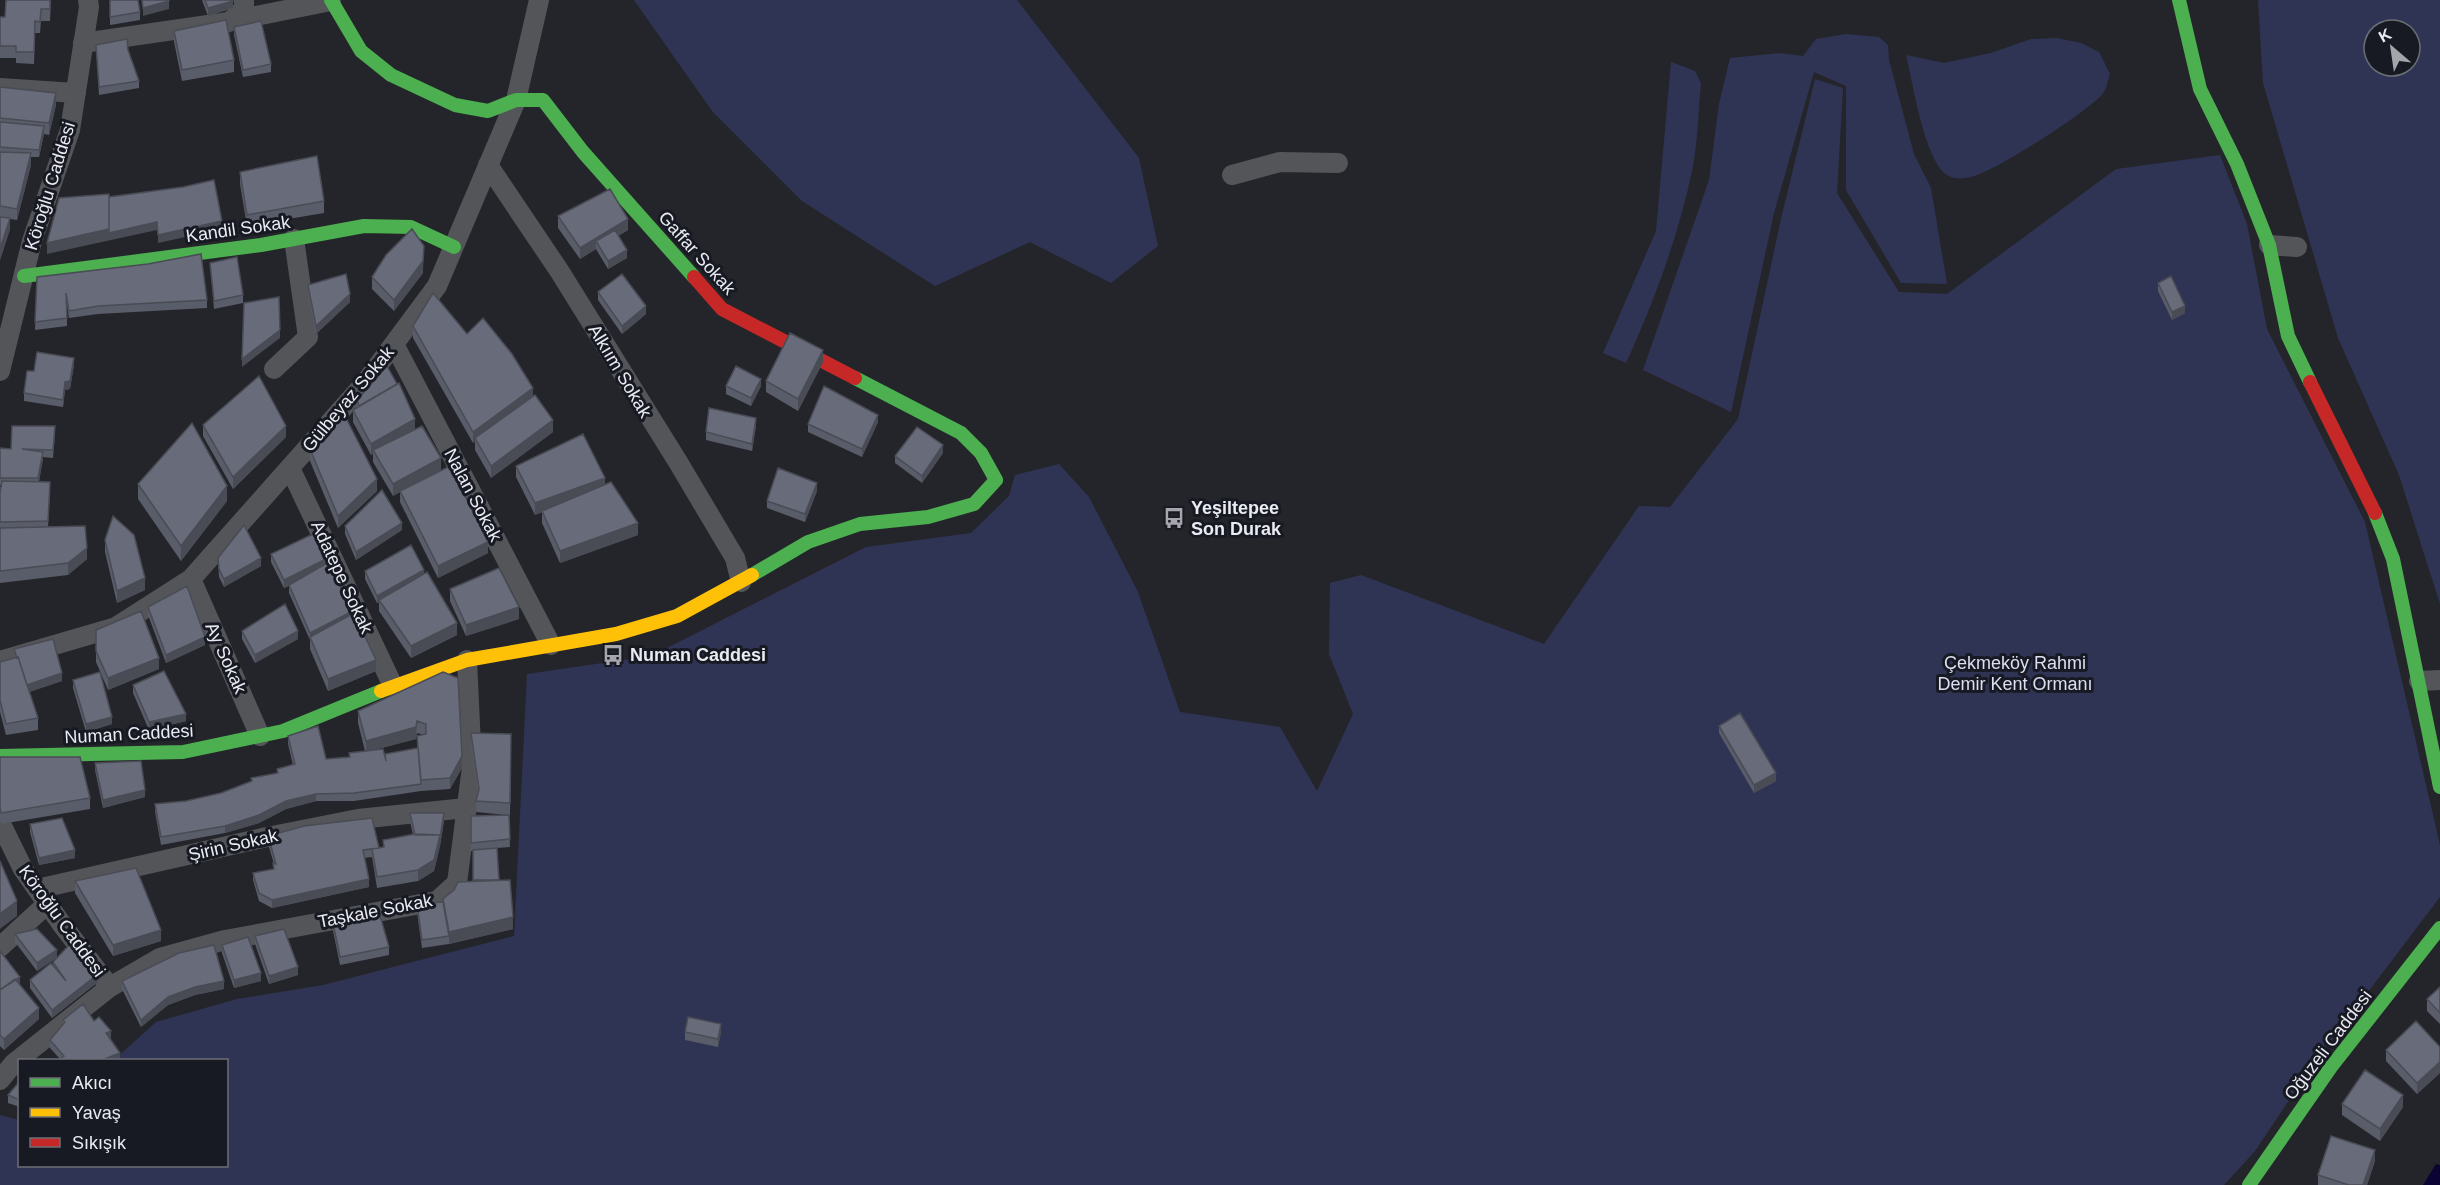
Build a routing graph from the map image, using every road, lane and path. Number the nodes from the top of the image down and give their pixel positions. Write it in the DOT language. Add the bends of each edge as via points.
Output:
graph roads {
  1 [pos="88,0"];
  2 [pos="244,0"];
  3 [pos="539,0"];
  4 [pos="2179,0"];
  5 [pos="331,1"];
  6 [pos="229,22"];
  7 [pos="83,43"];
  8 [pos="0,88"];
  9 [pos="76,93"];
  10 [pos="516,100"];
  11 [pos="1338,162"];
  12 [pos="488,165"];
  13 [pos="1232,175"];
  14 [pos="294,239"];
  15 [pos="2269,245"];
  16 [pos="454,247"];
  17 [pos="2297,247"];
  18 [pos="24,276"];
  19 [pos="3,344"];
  20 [pos="394,344"];
  21 [pos="274,369"];
  22 [pos="0,371"];
  23 [pos="290,468"];
  24 [pos="996,480"];
  25 [pos="191,579"];
  26 [pos="741,582"];
  27 [pos="551,645"];
  28 [pos="467,660"];
  29 [pos="0,661"];
  30 [pos="2440,680"];
  31 [pos="2418,681"];
  32 [pos="393,686"];
  33 [pos="260,736"];
  34 [pos="0,756"];
  35 [pos="2440,786"];
  36 [pos="466,808"];
  37 [pos="0,822"];
  38 [pos="42,896"];
  39 [pos="2440,928"];
  40 [pos="0,947"];
  41 [pos="110,987"];
  42 [pos="19,1059"];
  43 [pos="18,1060"];
  44 [pos="0,1080"];
  45 [pos="2249,1185"];
  1 -- 7 [label="street, Köroğlu Caddesi"];
  2 -- 6 [label="street" via="244,9"];
  3 -- 10 [label="street, Gülbeyaz Sokak"];
  4 -- 15 [label="street" via="2200,89 2237,164"];
  5 -- 6 [label="street"];
  5 -- 10 [label="street" via="361,51 392,75 455,105 488,111"];
  6 -- 7 [label="street"];
  7 -- 9 [label="street, Köroğlu Caddesi"];
  8 -- 9 [label="street"];
  9 -- 18 [label="street, Köroğlu Caddesi" via="70,130"];
  10 -- 12 [label="street, Gülbeyaz Sokak"];
  10 -- 24 [label="street, Gaffar Sokak" via="543,100 722,309 961,433 981,453"];
  11 -- 13 [label="street" via="1280,162"];
  12 -- 16 [label="street, Gülbeyaz Sokak"];
  12 -- 26 [label="street, Alkıım Sokak" via="678,462 735,558"];
  14 -- 16 [label="street, Kandil Sokak" via="364,226 411,227"];
  14 -- 18 [label="street, Kandil Sokak"];
  14 -- 21 [label="street" via="308,337"];
  15 -- 17 [label="street"];
  15 -- 31 [label="street" via="2288,336 2378,520 2400,554"];
  16 -- 20 [label="street, Gülbeyaz Sokak" via="437,286"];
  18 -- 19 [label="street, Köroğlu Caddesi"];
  19 -- 22 [label="street, Köroğlu Caddesi"];
  20 -- 23 [label="street, Gülbeyaz Sokak"];
  20 -- 27 [label="street, Nalan Sokak"];
  23 -- 25 [label="street, Gülbeyaz Sokak"];
  23 -- 32 [label="street, Adatepe Sokak"];
  24 -- 26 [label="street, Numan Caddesi" via="974,504 928,517 860,524 808,542"];
  25 -- 29 [label="street, Gülbeyaz Sokak" via="116,627"];
  25 -- 33 [label="street, Ay Sokak"];
  26 -- 27 [label="street, Numan Caddesi" via="677,616 616,634"];
  27 -- 28 [label="street, Numan Caddesi"];
  28 -- 32 [label="street, Numan Caddesi"];
  28 -- 36 [label="street, Taşkale Sokak" via="472,767"];
  30 -- 31 [label="street"];
  31 -- 35 [label="street"];
  32 -- 33 [label="street, Numan Caddesi" via="283,731"];
  33 -- 34 [label="street, Numan Caddesi" via="183,752"];
  36 -- 38 [label="street, Şirin Sokak" via="358,819 267,837"];
  36 -- 41 [label="street, Taşkale Sokak" via="457,883 437,901 225,940 160,958"];
  37 -- 38 [label="street, Köroğlu Caddesi" via="23,869"];
  38 -- 40 [label="street"];
  38 -- 41 [label="street, Köroğlu Caddesi"];
  39 -- 45 [label="street, Oğuzeli Caddesi" via="2331,1067"];
  41 -- 42 [label="street, Taşkale Sokak"];
  43 -- 44 [label="street, Taşkale Sokak"];
}
